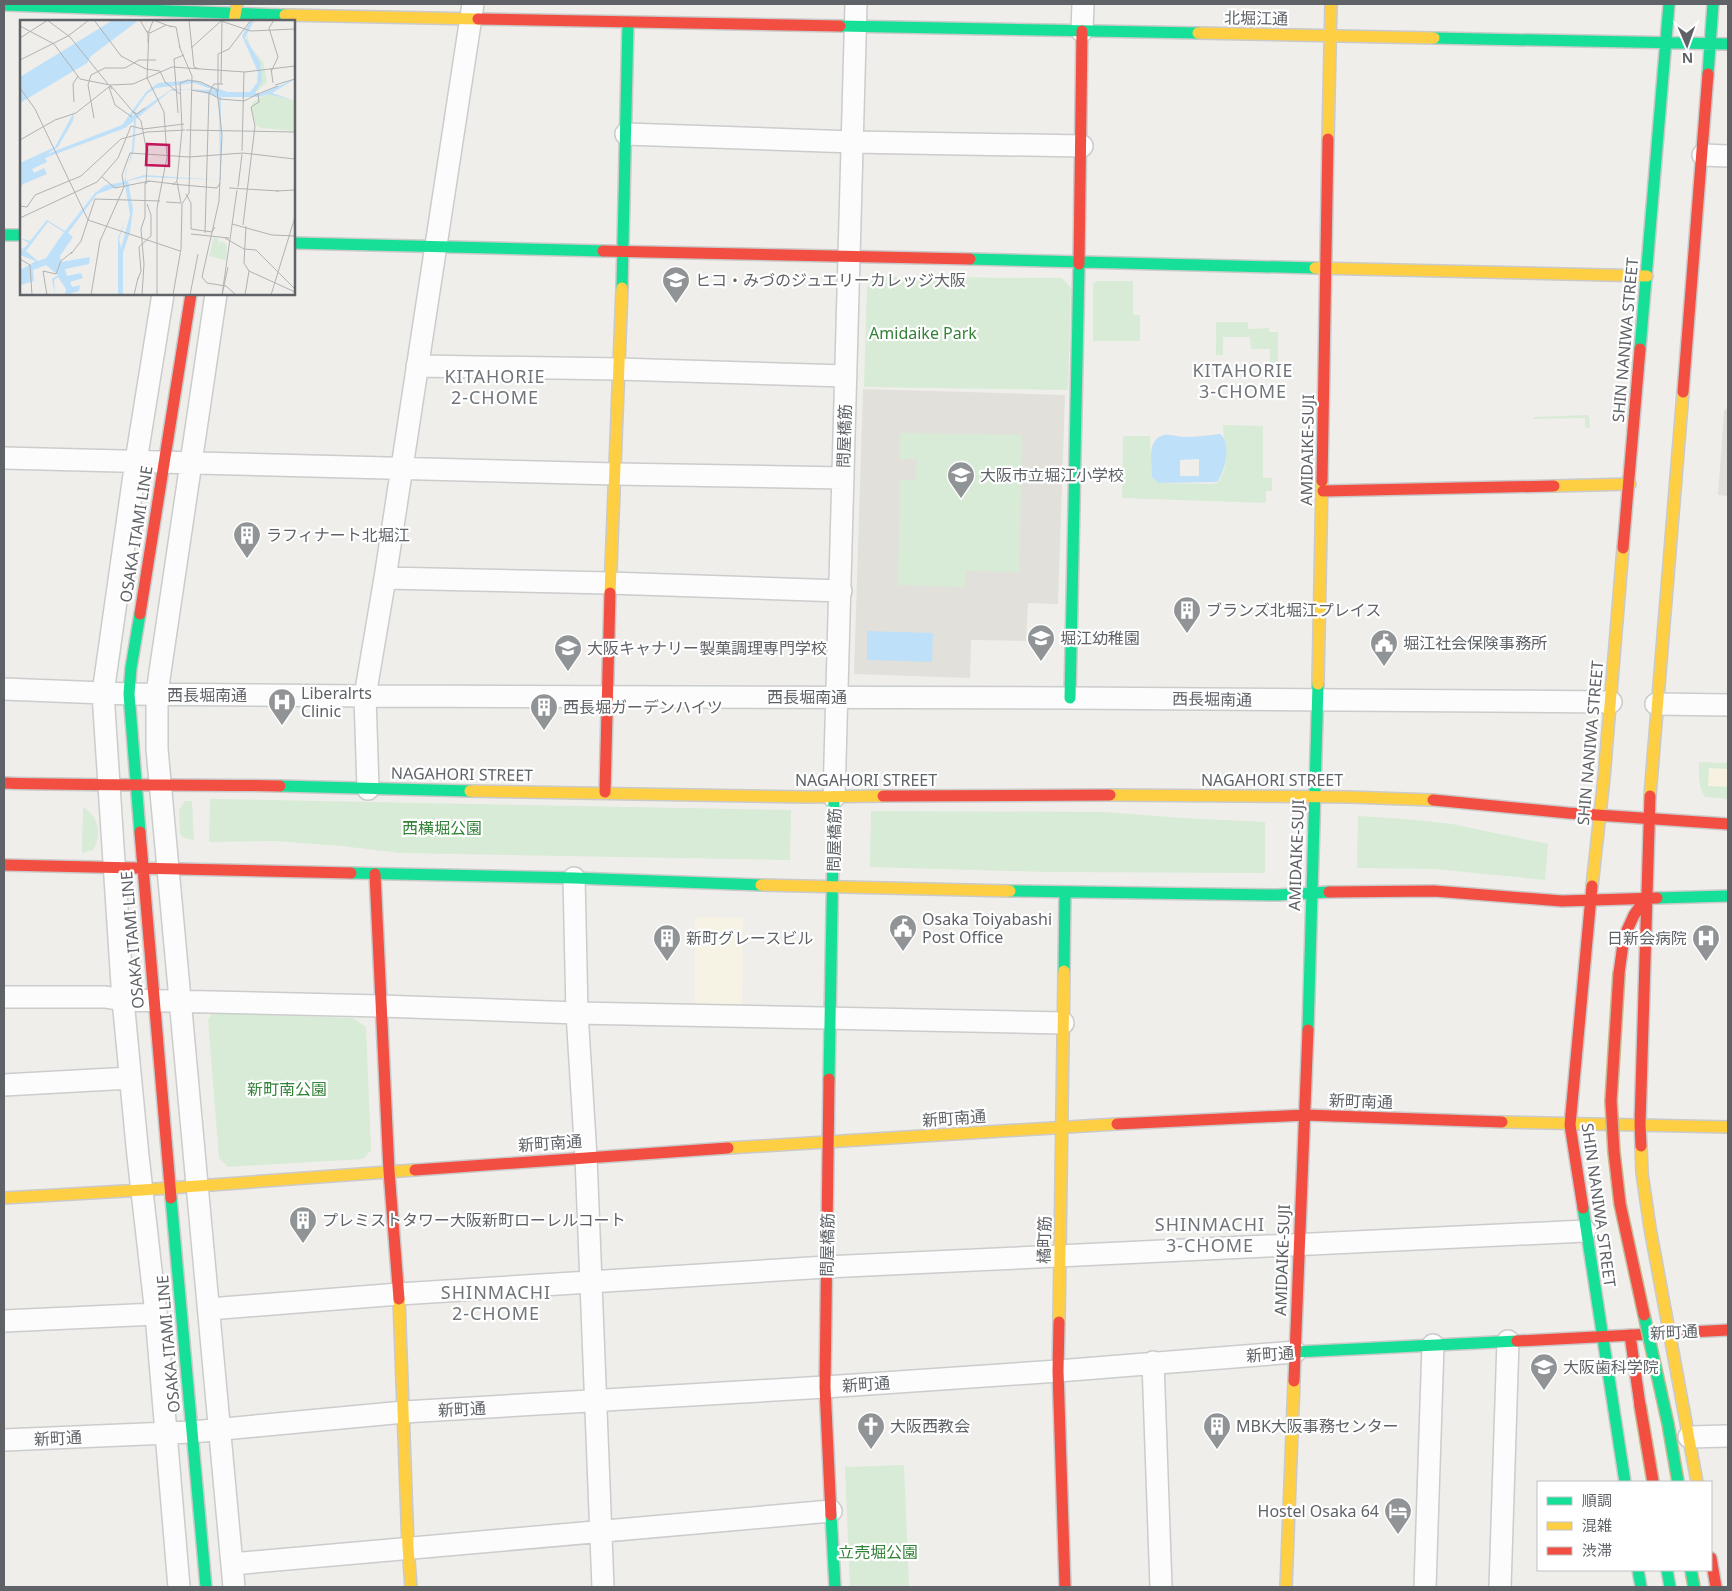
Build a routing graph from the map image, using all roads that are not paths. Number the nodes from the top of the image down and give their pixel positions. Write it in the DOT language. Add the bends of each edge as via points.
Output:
graph roads {
  1 [pos="856,4"];
  2 [pos="1083,4"];
  3 [pos="1331,4"];
  4 [pos="1669,4"];
  5 [pos="1713,4"];
  6 [pos="4,5"];
  7 [pos="472,11"];
  8 [pos="209,12"];
  9 [pos="236,13"];
  10 [pos="263,13"];
  11 [pos="628,22"];
  12 [pos="855,26"];
  13 [pos="1082,31"];
  14 [pos="1330,36"];
  15 [pos="1666,42"];
  16 [pos="1710,44"];
  17 [pos="1728,44"];
  18 [pos="626,134"];
  19 [pos="852,142"];
  20 [pos="1082,146"];
  21 [pos="1703,156"];
  22 [pos="1728,156"];
  23 [pos="4,235"];
  24 [pos="20,235"];
  25 [pos="295,243"];
  26 [pos="436,246"];
  27 [pos="622,251"];
  28 [pos="848,257"];
  29 [pos="1079,262"];
  30 [pos="1327,268"];
  31 [pos="1647,276"];
  32 [pos="163,295"];
  33 [pos="191,295"];
  34 [pos="216,295"];
  35 [pos="417,366"];
  36 [pos="618,369"];
  37 [pos="846,376"];
  38 [pos="4,458"];
  39 [pos="136,461"];
  40 [pos="164,463"];
  41 [pos="191,463"];
  42 [pos="401,469"];
  43 [pos="615,474"];
  44 [pos="843,478"];
  45 [pos="1630,484"];
  46 [pos="1323,491"];
  47 [pos="385,578"];
  48 [pos="609,583"];
  49 [pos="841,591"];
  50 [pos="4,689"];
  51 [pos="103,693"];
  52 [pos="129,694"];
  53 [pos="157,694"];
  54 [pos="365,696"];
  55 [pos="606,698"];
  56 [pos="837,698"];
  57 [pos="1070,698"];
  58 [pos="1318,700"];
  59 [pos="1611,702"];
  60 [pos="1656,704"];
  61 [pos="1728,705"];
  62 [pos="4,783"];
  63 [pos="108,785"];
  64 [pos="135,785"];
  65 [pos="160,785"];
  66 [pos="368,789"];
  67 [pos="606,792"];
  68 [pos="834,797"];
  69 [pos="1314,797"];
  70 [pos="1600,815"];
  71 [pos="1649,818"];
  72 [pos="1728,824"];
  73 [pos="4,865"];
  74 [pos="115,868"];
  75 [pos="143,868"];
  76 [pos="168,869"];
  77 [pos="375,874"];
  78 [pos="574,878"];
  79 [pos="832,888"];
  80 [pos="1065,892"];
  81 [pos="1311,893"];
  82 [pos="1728,896"];
  83 [pos="1646,898"];
  84 [pos="1591,900"];
  85 [pos="4,997"];
  86 [pos="123,1000"];
  87 [pos="153,1000"];
  88 [pos="179,1001"];
  89 [pos="381,1006"];
  90 [pos="576,1013"];
  91 [pos="830,1018"];
  92 [pos="1063,1023"];
  93 [pos="130,1078"];
  94 [pos="4,1085"];
  95 [pos="1304,1115"];
  96 [pos="1640,1124"];
  97 [pos="1570,1125"];
  98 [pos="1062,1127"];
  99 [pos="1728,1127"];
  100 [pos="829,1142"];
  101 [pos="586,1157"];
  102 [pos="389,1171"];
  103 [pos="191,1186"];
  104 [pos="170,1188"];
  105 [pos="142,1190"];
  106 [pos="4,1198"];
  107 [pos="1585,1230"];
  108 [pos="1299,1244"];
  109 [pos="1060,1257"];
  110 [pos="826,1267"];
  111 [pos="590,1282"];
  112 [pos="399,1294"];
  113 [pos="209,1309"];
  114 [pos="156,1314"];
  115 [pos="4,1321"];
  116 [pos="1728,1330"];
  117 [pos="1671,1333"];
  118 [pos="1630,1335"];
  119 [pos="1602,1336"];
  120 [pos="1508,1341"];
  121 [pos="1433,1345"];
  122 [pos="1295,1352"];
  123 [pos="1153,1362"];
  124 [pos="1058,1371"];
  125 [pos="825,1387"];
  126 [pos="596,1401"];
  127 [pos="404,1412"];
  128 [pos="219,1429"];
  129 [pos="165,1432"];
  130 [pos="192,1432"];
  131 [pos="1728,1436"];
  132 [pos="1690,1437"];
  133 [pos="4,1440"];
  134 [pos="1625,1481"];
  135 [pos="1653,1481"];
  136 [pos="1678,1481"];
  137 [pos="1697,1481"];
  138 [pos="831,1511"];
  139 [pos="600,1532"];
  140 [pos="408,1547"];
  141 [pos="232,1564"];
  142 [pos="1712,1564"];
  143 [pos="1638,1571"];
  144 [pos="1667,1571"];
  145 [pos="1691,1571"];
  146 [pos="1728,1584"];
  147 [pos="1716,1586"];
  148 [pos="179,1587"];
  149 [pos="206,1587"];
  150 [pos="234,1587"];
  151 [pos="412,1587"];
  152 [pos="603,1587"];
  153 [pos="835,1587"];
  154 [pos="1065,1587"];
  155 [pos="1162,1587"];
  156 [pos="1286,1587"];
  157 [pos="1425,1587"];
  158 [pos="1500,1587"];
  159 [pos="1641,1587"];
  160 [pos="1670,1587"];
  161 [pos="1694,1587"];
  162 [pos="1702,1587"];
  1 -- 12 [label="street, 問屋橋筋"];
  2 -- 13 [label="street"];
  3 -- 14 [label="main road, AMIDAIKE-SUJI"];
  4 -- 15 [label="main road, SHIN NANIWA STREET"];
  5 -- 16 [label="main road"];
  6 -- 8 [label="main road, 北堀江通"];
  7 -- 10 [label="main road, 北堀江通"];
  7 -- 11 [label="main road, 北堀江通"];
  7 -- 26 [label="street"];
  8 -- 9 [label="main road, 北堀江通"];
  9 -- 10 [label="main road, 北堀江通"];
  11 -- 12 [label="main road, 北堀江通"];
  11 -- 18 [label="main road"];
  12 -- 13 [label="main road, 北堀江通"];
  12 -- 19 [label="street, 問屋橋筋"];
  13 -- 14 [label="main road, 北堀江通"];
  13 -- 20 [label="main road"];
  14 -- 15 [label="main road, 北堀江通"];
  14 -- 30 [label="main road, AMIDAIKE-SUJI"];
  15 -- 16 [label="main road, 北堀江通"];
  15 -- 31 [label="main road, SHIN NANIWA STREET"];
  16 -- 17 [label="main road, 北堀江通"];
  16 -- 21 [label="main road"];
  18 -- 19 [label="street"];
  18 -- 27 [label="main road"];
  19 -- 20 [label="street"];
  19 -- 28 [label="street, 問屋橋筋"];
  20 -- 29 [label="main road"];
  21 -- 22 [label="street"];
  21 -- 60 [label="main road"];
  23 -- 24 [label="main road"];
  25 -- 26 [label="main road"];
  26 -- 27 [label="main road"];
  26 -- 35 [label="street"];
  27 -- 28 [label="main road"];
  27 -- 36 [label="main road"];
  28 -- 29 [label="main road"];
  28 -- 37 [label="street, 問屋橋筋"];
  29 -- 30 [label="main road"];
  29 -- 57 [label="main road"];
  30 -- 31 [label="main road"];
  30 -- 46 [label="main road, AMIDAIKE-SUJI"];
  31 -- 45 [label="main road, SHIN NANIWA STREET"];
  32 -- 39 [label="street"];
  33 -- 40 [label="main road, OSAKA ITAMI LINE"];
  34 -- 41 [label="street"];
  35 -- 36 [label="street"];
  35 -- 42 [label="street"];
  36 -- 37 [label="street"];
  36 -- 43 [label="main road"];
  37 -- 44 [label="street, 問屋橋筋"];
  38 -- 39 [label="street"];
  39 -- 40 [label="street"];
  39 -- 51 [label="street"];
  40 -- 41 [label="street"];
  40 -- 52 [label="main road, OSAKA ITAMI LINE"];
  41 -- 42 [label="street"];
  41 -- 53 [label="street"];
  42 -- 43 [label="street"];
  42 -- 47 [label="street"];
  43 -- 44 [label="street"];
  43 -- 48 [label="main road"];
  44 -- 49 [label="street, 問屋橋筋"];
  45 -- 46 [label="main road"];
  45 -- 59 [label="main road, SHIN NANIWA STREET"];
  46 -- 58 [label="main road, AMIDAIKE-SUJI"];
  47 -- 48 [label="street"];
  47 -- 54 [label="street"];
  48 -- 49 [label="street"];
  48 -- 55 [label="main road"];
  49 -- 56 [label="street, 問屋橋筋"];
  50 -- 51 [label="street, 西長堀南通"];
  51 -- 52 [label="street, 西長堀南通"];
  51 -- 63 [label="street"];
  52 -- 53 [label="street, 西長堀南通"];
  52 -- 64 [label="main road, OSAKA ITAMI LINE"];
  53 -- 54 [label="street, 西長堀南通"];
  53 -- 65 [label="street"];
  54 -- 55 [label="street, 西長堀南通"];
  54 -- 66 [label="street"];
  55 -- 56 [label="street, 西長堀南通"];
  55 -- 67 [label="main road"];
  56 -- 57 [label="street, 西長堀南通"];
  56 -- 68 [label="street, 問屋橋筋"];
  57 -- 58 [label="street, 西長堀南通"];
  58 -- 59 [label="street, 西長堀南通"];
  58 -- 69 [label="main road, AMIDAIKE-SUJI"];
  59 -- 70 [label="main road, SHIN NANIWA STREET"];
  60 -- 61 [label="street"];
  60 -- 71 [label="main road"];
  62 -- 63 [label="main road, NAGAHORI STREET"];
  63 -- 64 [label="main road, NAGAHORI STREET"];
  63 -- 74 [label="street"];
  64 -- 65 [label="main road, NAGAHORI STREET"];
  64 -- 75 [label="main road, OSAKA ITAMI LINE"];
  65 -- 66 [label="main road, NAGAHORI STREET"];
  65 -- 76 [label="street"];
  66 -- 67 [label="main road, NAGAHORI STREET"];
  67 -- 68 [label="main road, NAGAHORI STREET"];
  68 -- 69 [label="main road, NAGAHORI STREET"];
  68 -- 79 [label="main road, 問屋橋筋"];
  69 -- 70 [label="main road, NAGAHORI STREET" via="1446,801"];
  69 -- 81 [label="main road, AMIDAIKE-SUJI"];
  70 -- 71 [label="main road, NAGAHORI STREET"];
  70 -- 84 [label="main road, SHIN NANIWA STREET"];
  71 -- 72 [label="main road, NAGAHORI STREET"];
  71 -- 83 [label="main road"];
  73 -- 74 [label="main road"];
  74 -- 75 [label="main road"];
  74 -- 86 [label="street"];
  75 -- 76 [label="main road"];
  75 -- 87 [label="main road, OSAKA ITAMI LINE"];
  76 -- 77 [label="main road"];
  76 -- 88 [label="street"];
  77 -- 78 [label="main road"];
  77 -- 89 [label="main road"];
  78 -- 79 [label="main road"];
  78 -- 90 [label="street"];
  79 -- 80 [label="main road"];
  79 -- 91 [label="main road, 問屋橋筋"];
  80 -- 81 [label="main road"];
  80 -- 92 [label="main road, 橘町筋"];
  81 -- 84 [label="main road" via="1434,891 1562,901"];
  81 -- 95 [label="main road, AMIDAIKE-SUJI"];
  82 -- 83 [label="main road"];
  83 -- 84 [label="main road"];
  83 -- 96 [label="main road"];
  83 -- 136 [label="main road, bridge" via="1634,914 1624,937 1619,973 1612,1101 1614,1152 1620,1204"];
  84 -- 97 [label="main road, SHIN NANIWA STREET"];
  85 -- 86 [label="street" via="105,997"];
  86 -- 87 [label="street"];
  86 -- 93 [label="street"];
  87 -- 88 [label="street"];
  87 -- 104 [label="main road, OSAKA ITAMI LINE"];
  88 -- 89 [label="street"];
  88 -- 103 [label="street"];
  89 -- 90 [label="street"];
  89 -- 102 [label="main road"];
  90 -- 91 [label="street"];
  90 -- 101 [label="street"];
  91 -- 92 [label="street"];
  91 -- 100 [label="main road, 問屋橋筋"];
  92 -- 98 [label="main road, 橘町筋"];
  93 -- 94 [label="street"];
  93 -- 105 [label="street"];
  95 -- 97 [label="main road, 新町南通"];
  95 -- 98 [label="main road, 新町南通"];
  95 -- 108 [label="main road, AMIDAIKE-SUJI"];
  96 -- 97 [label="main road, 新町南通"];
  96 -- 99 [label="main road, 新町南通"];
  96 -- 117 [label="main road" via="1642,1172 1650,1228"];
  97 -- 107 [label="main road, SHIN NANIWA STREET"];
  98 -- 100 [label="main road, 新町南通"];
  98 -- 109 [label="main road, 橘町筋"];
  100 -- 101 [label="main road, 新町南通"];
  100 -- 110 [label="main road, 問屋橋筋"];
  101 -- 102 [label="main road, 新町南通"];
  101 -- 111 [label="street"];
  102 -- 103 [label="main road, 新町南通"];
  102 -- 112 [label="main road"];
  103 -- 104 [label="main road, 新町南通"];
  103 -- 113 [label="street"];
  104 -- 105 [label="main road, 新町南通"];
  104 -- 130 [label="main road, OSAKA ITAMI LINE"];
  105 -- 106 [label="main road, 新町南通"];
  105 -- 114 [label="street"];
  107 -- 108 [label="street"];
  107 -- 119 [label="main road, SHIN NANIWA STREET"];
  108 -- 109 [label="street"];
  108 -- 122 [label="main road, AMIDAIKE-SUJI"];
  109 -- 110 [label="street"];
  109 -- 124 [label="main road, 橘町筋"];
  110 -- 111 [label="street"];
  110 -- 125 [label="main road, 問屋橋筋"];
  111 -- 112 [label="street"];
  111 -- 126 [label="street"];
  112 -- 113 [label="street"];
  112 -- 127 [label="main road"];
  113 -- 128 [label="street"];
  114 -- 115 [label="street"];
  114 -- 129 [label="street"];
  116 -- 117 [label="main road, 新町通"];
  117 -- 118 [label="main road, 新町通"];
  117 -- 132 [label="main road"];
  118 -- 119 [label="main road, 新町通"];
  118 -- 135 [label="main road, bridge"];
  119 -- 120 [label="main road, 新町通"];
  119 -- 134 [label="main road, SHIN NANIWA STREET"];
  120 -- 121 [label="main road, 新町通"];
  120 -- 158 [label="street"];
  121 -- 122 [label="main road, 新町通"];
  121 -- 157 [label="street"];
  122 -- 123 [label="street, 新町通"];
  122 -- 156 [label="main road, AMIDAIKE-SUJI"];
  123 -- 124 [label="street, 新町通"];
  123 -- 155 [label="street"];
  124 -- 125 [label="street, 新町通"];
  124 -- 154 [label="main road, 橘町筋"];
  125 -- 126 [label="street, 新町通"];
  125 -- 138 [label="main road, 問屋橋筋"];
  126 -- 127 [label="street, 新町通"];
  126 -- 139 [label="street"];
  127 -- 128 [label="street, 新町通"];
  127 -- 140 [label="main road"];
  128 -- 130 [label="street, 新町通"];
  128 -- 141 [label="street"];
  129 -- 130 [label="street, 新町通"];
  129 -- 133 [label="street, 新町通"];
  129 -- 148 [label="street"];
  130 -- 149 [label="main road, OSAKA ITAMI LINE"];
  131 -- 132 [label="street"];
  132 -- 137 [label="main road"];
  138 -- 139 [label="street"];
  138 -- 153 [label="main road, 問屋橋筋"];
  139 -- 140 [label="street"];
  139 -- 152 [label="street"];
  140 -- 141 [label="street"];
  140 -- 151 [label="main road"];
  141 -- 150 [label="street"];
  142 -- 147 [label="main road"];
  143 -- 159 [label="main road"];
  144 -- 160 [label="main road"];
  145 -- 161 [label="main road, bridge"];
  146 -- 147 [label="main road"];
  147 -- 162 [label="main road"];
}
